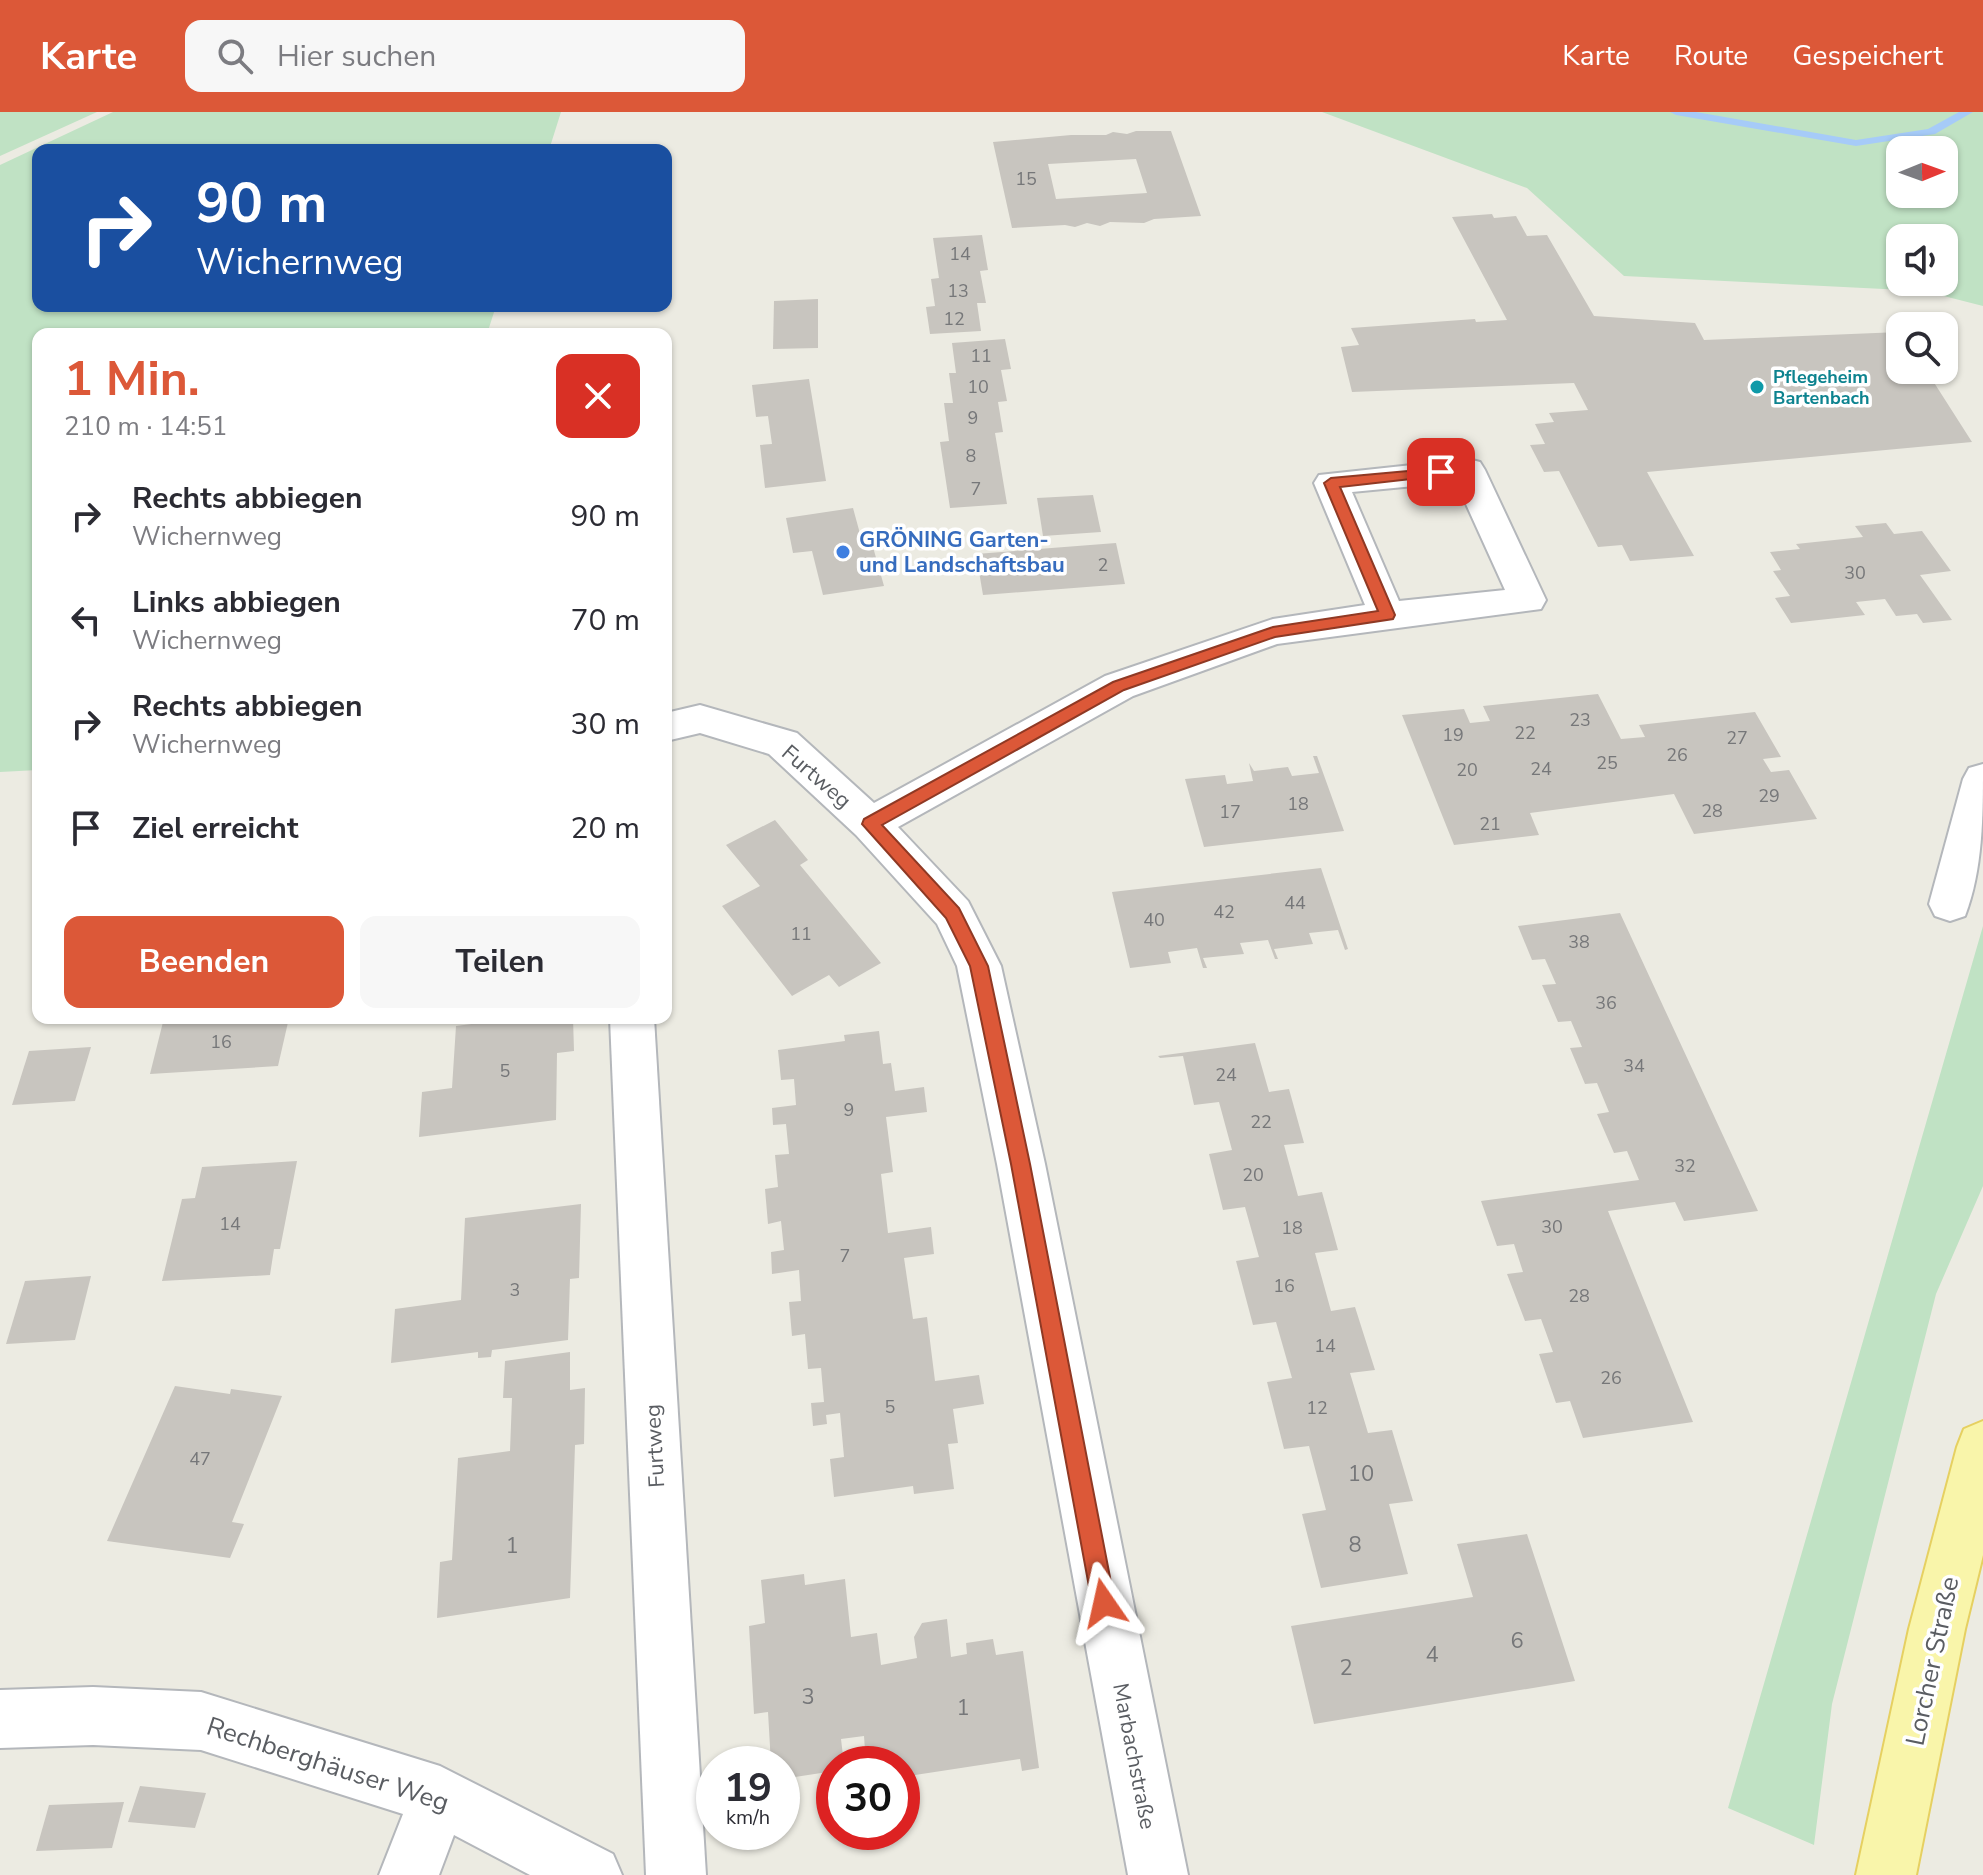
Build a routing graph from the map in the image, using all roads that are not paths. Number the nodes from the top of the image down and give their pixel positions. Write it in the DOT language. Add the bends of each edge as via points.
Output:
graph roads {
  1 [pos="1387,615"];
  2 [pos="672,726"];
  3 [pos="1983,779"];
  4 [pos="870,824"];
  5 [pos="1950,904"];
  6 [pos="632,1024"];
  7 [pos="1983,1447"];
  8 [pos="0,1719"];
  9 [pos="440,1796"];
  10 [pos="409,1875"];
  11 [pos="592,1875"];
  12 [pos="676,1875"];
  13 [pos="1158,1875"];
  14 [pos="1886,1875"];
  1 -- 1 [label="street" via="1528,600 1468,470 1331,483"];
  1 -- 4 [label="street" via="1273,632 1119,686"];
  2 -- 4 [label="street, Furtweg" via="700,719 783,743"];
  3 -- 5 [label="street"];
  4 -- 13 [label="street, Marbachstraße" via="953,913 979,966"];
  6 -- 12 [label="street, Furtweg"];
  7 -- 14 [label="main road, Lorcher Straße" via="1937,1629"];
  8 -- 9 [label="street, Rechberghäuser Weg" via="201,1721"];
  9 -- 10 [label="street"];
  9 -- 11 [label="street, Rechberghäuser Weg"];
}
